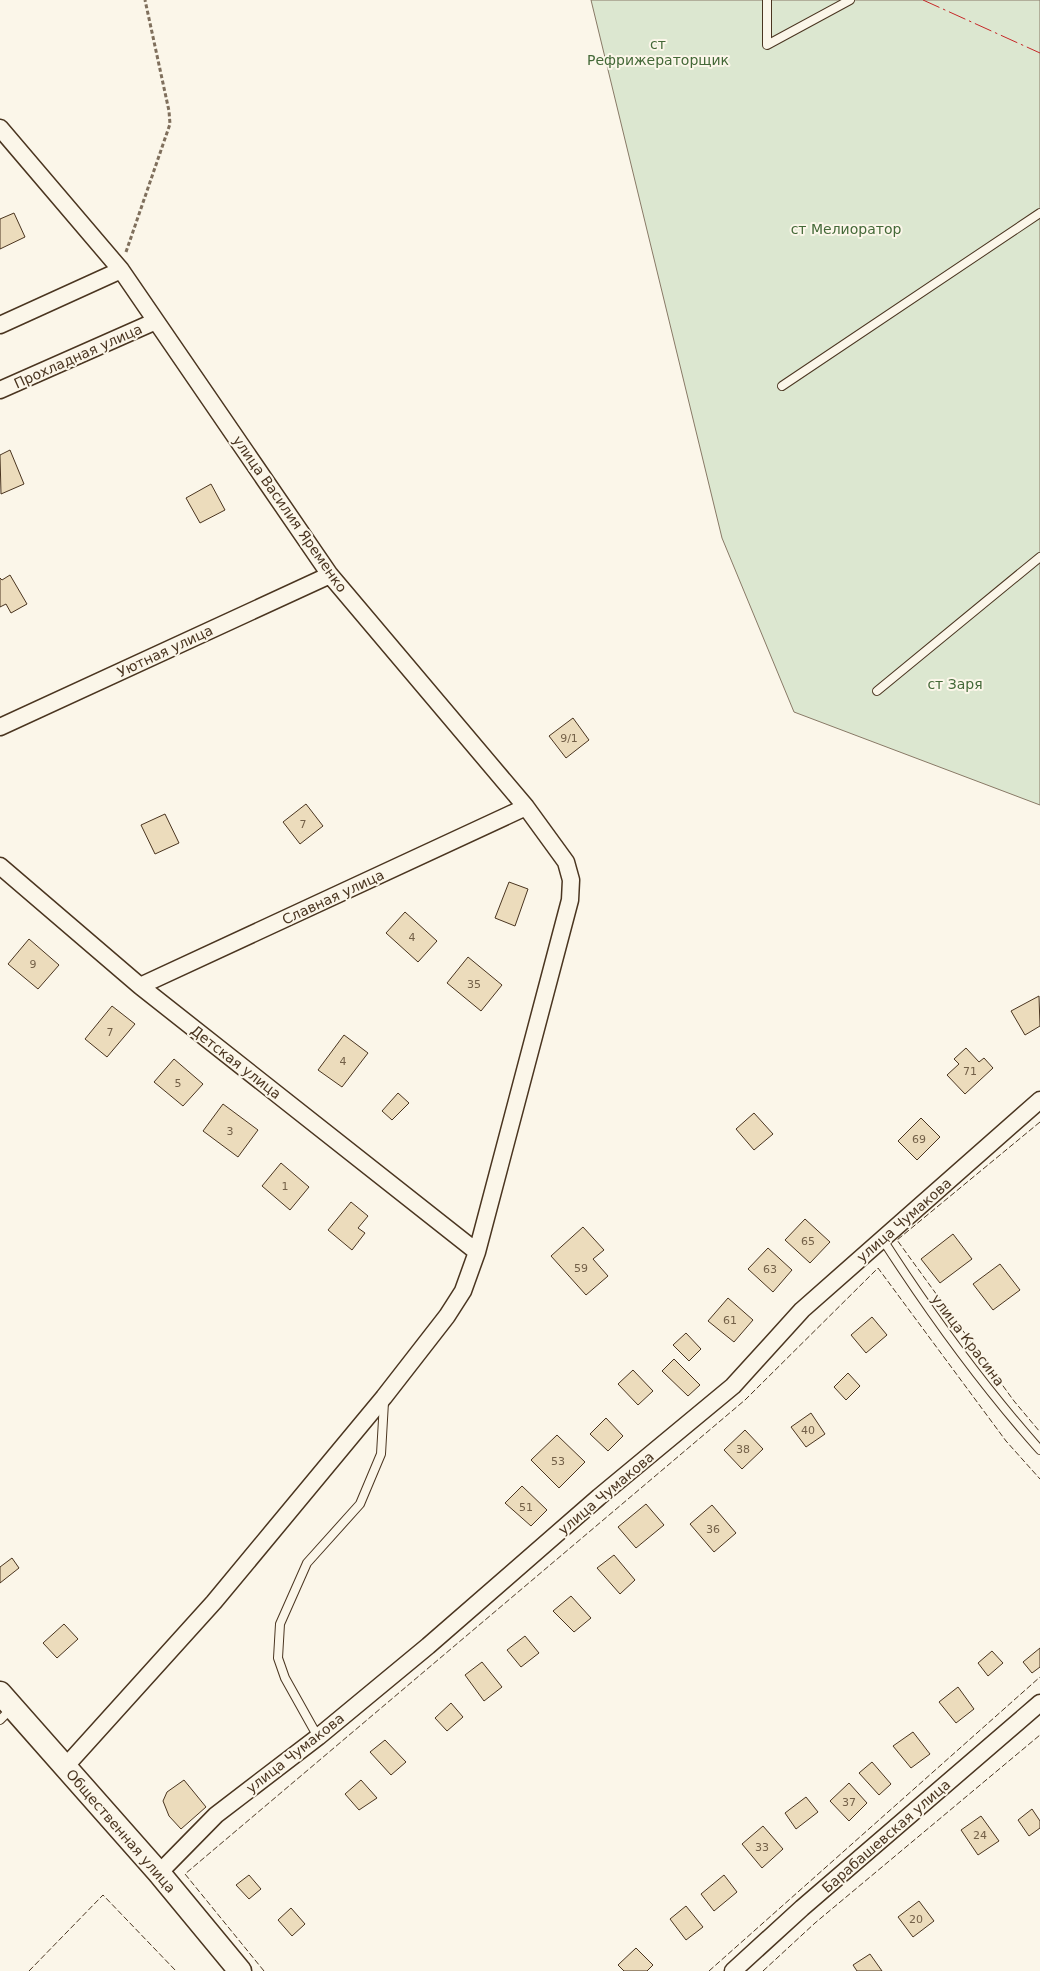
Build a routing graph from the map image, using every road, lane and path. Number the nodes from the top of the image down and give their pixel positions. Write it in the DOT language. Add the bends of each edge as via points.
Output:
graph roads {
  1 [pos="145,0"];
  2 [pos="767,0"];
  3 [pos="850,0"];
  4 [pos="0,128"];
  5 [pos="1040,213"];
  6 [pos="120,270"];
  7 [pos="156,321"];
  8 [pos="0,325"];
  9 [pos="782,386"];
  10 [pos="0,390"];
  11 [pos="1040,557"];
  12 [pos="330,575"];
  13 [pos="876,690"];
  14 [pos="0,727"];
  15 [pos="526,807"];
  16 [pos="0,866"];
  17 [pos="140,986"];
  18 [pos="1040,1100"];
  19 [pos="883,1240"];
  20 [pos="477,1252"];
  21 [pos="384,1397"];
  22 [pos="1040,1450"];
  23 [pos="1040,1703"];
  24 [pos="4,1707"];
  25 [pos="318,1737"];
  26 [pos="65,1767"];
  27 [pos="159,1873"];
  28 [pos="240,1971"];
  29 [pos="733,1971"];
  1 -- 6 [label="path" via="170,124"];
  2 -- 3 [label="lane" via="767,45"];
  4 -- 6 [label="street, улица Василия Яременко"];
  5 -- 9 [label="lane"];
  6 -- 7 [label="street, улица Василия Яременко"];
  6 -- 8 [label="street"];
  7 -- 10 [label="street, Прохладная улица"];
  7 -- 12 [label="street, улица Василия Яременко"];
  11 -- 13 [label="lane"];
  12 -- 14 [label="street, Уютная улица"];
  12 -- 15 [label="street, улица Василия Яременко"];
  15 -- 17 [label="street, Славная улица"];
  15 -- 20 [label="street, улица Василия Яременко" via="566,862 572,880 570,900"];
  16 -- 17 [label="street, Детская улица"];
  17 -- 20 [label="street, Детская улица"];
  18 -- 19 [label="street, улица Чумакова"];
  19 -- 22 [label="lane, улица Красина" via="928,1310"];
  19 -- 25 [label="street, улица Чумакова" via="802,1310 733,1386"];
  20 -- 21 [label="street, улица Василия Яременко" via="463,1291 447,1316"];
  21 -- 25 [label="lane" via="381,1454 372,1478 360,1504 307,1563 280,1624 278,1658 285,1678"];
  21 -- 26 [label="street, улица Василия Яременко" via="214,1602"];
  23 -- 29 [label="street, Барабашевская улица"];
  24 -- 26 [label="main road, Общественная улица"];
  25 -- 27 [label="street, улица Чумакова" via="216,1815"];
  26 -- 27 [label="main road, Общественная улица"];
  27 -- 28 [label="main road, Общественная улица"];
}
